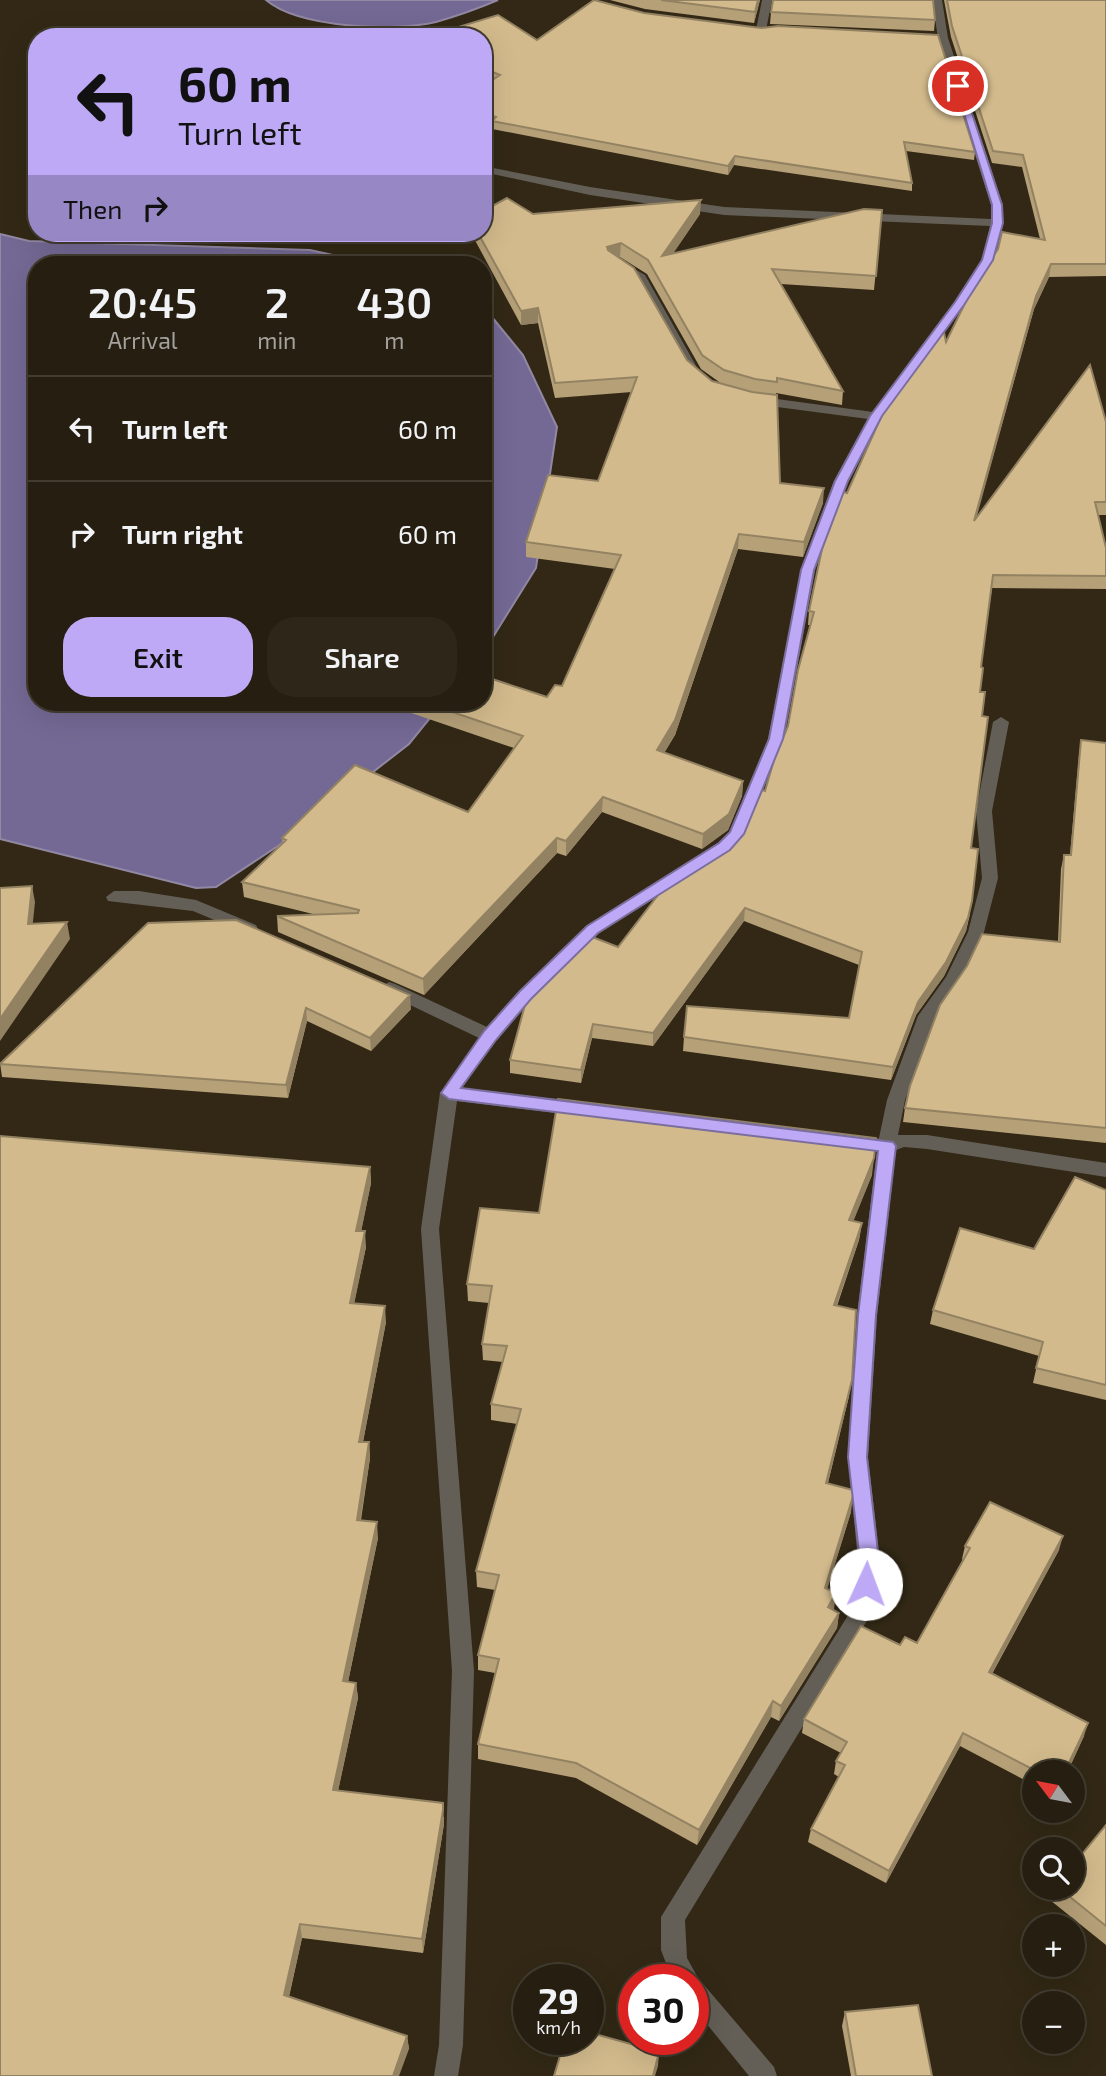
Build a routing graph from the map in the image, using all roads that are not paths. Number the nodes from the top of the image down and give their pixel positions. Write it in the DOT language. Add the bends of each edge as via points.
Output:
graph roads {
  1 [pos="766,0"];
  2 [pos="937,0"];
  3 [pos="748,28"];
  4 [pos="777,28"];
  5 [pos="761,30"];
  6 [pos="492,171"];
  7 [pos="997,223"];
  8 [pos="615,262"];
  9 [pos="711,386"];
  10 [pos="740,397"];
  11 [pos="876,416"];
  12 [pos="1001,722"];
  13 [pos="114,897"];
  14 [pos="270,937"];
  15 [pos="367,979"];
  16 [pos="490,1035"];
  17 [pos="449,1093"];
  18 [pos="600,1111"];
  19 [pos="860,1143"];
  20 [pos="887,1146"];
  21 [pos="1106,1170"];
  22 [pos="677,1964"];
  23 [pos="709,2008"];
  24 [pos="446,2076"];
  25 [pos="765,2076"];
  1 -- 5 [label="street"];
  2 -- 7 [label="street" via="936,38 997,205"];
  3 -- 5 [label="street"];
  4 -- 5 [label="street"];
  6 -- 7 [label="street" via="724,211"];
  7 -- 11 [label="street" via="988,260"];
  8 -- 9 [label="street" via="641,278 694,373"];
  10 -- 11 [label="street"];
  11 -- 16 [label="street" via="841,481 808,570 776,739 737,834 592,930"];
  12 -- 20 [label="street" via="984,811 990,878 976,932 953,979 927,1016 896,1100"];
  13 -- 14 [label="street" via="196,906"];
  15 -- 16 [label="street"];
  16 -- 17 [label="street"];
  17 -- 18 [label="street"];
  17 -- 24 [label="street" via="430,1229 463,1671 452,2045"];
  19 -- 20 [label="street"];
  20 -- 21 [label="street" via="903,1140 927,1142"];
  20 -- 22 [label="street" via="867,1315 858,1457 869,1561 866,1584 857,1619 673,1917 671,1941"];
  23 -- 25 [label="street"];
}
